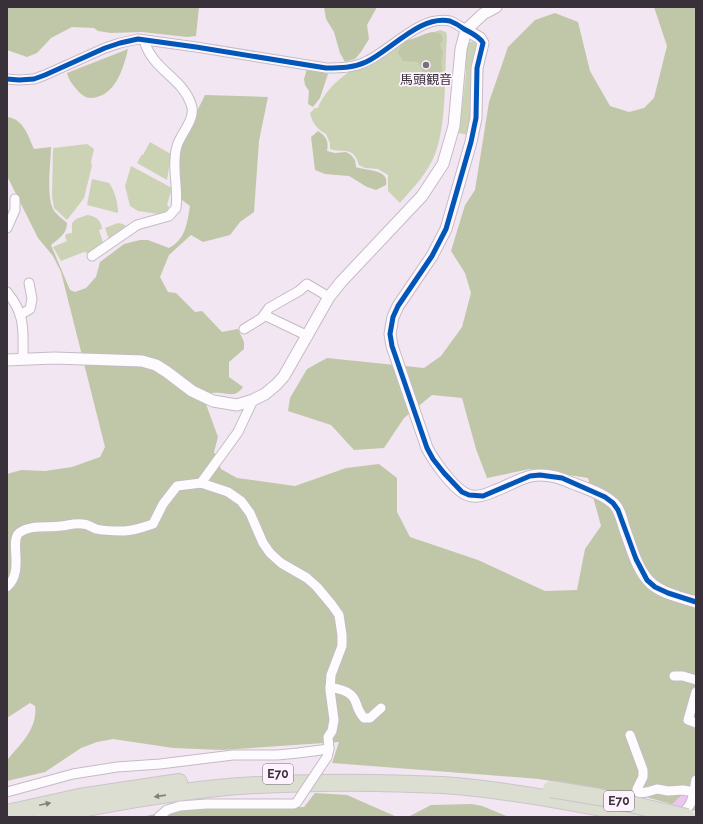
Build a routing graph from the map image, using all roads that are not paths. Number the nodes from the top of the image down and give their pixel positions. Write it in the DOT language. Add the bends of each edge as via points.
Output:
graph roads {
  1 [pos="496,7"];
  2 [pos="466,30"];
  3 [pos="144,40"];
  4 [pos="7,79"];
  5 [pos="15,199"];
  6 [pos="7,228"];
  7 [pos="92,256"];
  8 [pos="29,283"];
  9 [pos="7,292"];
  10 [pos="329,297"];
  11 [pos="264,315"];
  12 [pos="20,316"];
  13 [pos="244,329"];
  14 [pos="308,336"];
  15 [pos="23,359"];
  16 [pos="7,360"];
  17 [pos="253,400"];
  18 [pos="201,483"];
  19 [pos="7,587"];
  20 [pos="696,602"];
  21 [pos="674,676"];
  22 [pos="696,680"];
  23 [pos="330,687"];
  24 [pos="696,692"];
  25 [pos="381,708"];
  26 [pos="696,723"];
  27 [pos="630,735"];
  28 [pos="328,753"];
  29 [pos="696,780"];
  30 [pos="7,792"];
  31 [pos="694,792"];
  32 [pos="549,793"];
  33 [pos="7,813"];
  34 [pos="41,817"];
  35 [pos="159,817"];
  36 [pos="647,817"];
  37 [pos="678,817"];
  38 [pos="687,817"];
  1 -- 2 [label="street" via="476,19"];
  2 -- 3 [label="street" via="451,22 426,24 366,62 342,68 326,68"];
  2 -- 10 [label="street" via="461,49 453,130 443,164 422,196"];
  2 -- 20 [label="street" via="480,38 483,43 477,68 476,118 471,142 446,229 432,256 398,306 390,334 427,448 444,473 469,496 483,496 530,476 540,475 562,478 605,497 618,510 636,559 647,580 668,593"];
  3 -- 4 [label="street" via="138,39 105,48 45,76 34,79"];
  3 -- 7 [label="street" via="158,66 179,84 191,103 191,116 177,146 176,208 169,216 137,225"];
  5 -- 6 [label="street" via="15,210"];
  8 -- 12 [label="street" via="32,304 30,309"];
  9 -- 12 [label="street" via="16,303"];
  10 -- 11 [label="street" via="307,284 269,308"];
  10 -- 14 [label="street"];
  11 -- 13 [label="street"];
  11 -- 14 [label="street"];
  12 -- 15 [label="street" via="24,327"];
  14 -- 17 [label="street" via="284,376 265,394"];
  15 -- 16 [label="street"];
  15 -- 17 [label="street" via="142,361 156,365 192,391 213,401 237,405"];
  17 -- 18 [label="street" via="238,432"];
  18 -- 19 [label="street" via="176,486 153,524 140,528 125,532 95,529 91,525 74,523 23,531 15,540 17,561 13,581"];
  18 -- 23 [label="street" via="228,492 241,501 250,513 270,553 281,563 307,578 336,610 339,615 342,646 331,675"];
  21 -- 22 [label="street"];
  23 -- 25 [label="street" via="350,693 364,718 370,718"];
  23 -- 28 [label="street" via="334,720 328,737"];
  24 -- 26 [label="street" via="688,720"];
  27 -- 31 [label="street" via="643,770 639,793 657,789"];
  28 -- 30 [label="street" via="232,755 117,767 73,774"];
  28 -- 35 [label="street, bridge" via="294,804 180,806 167,810"];
  29 -- 31 [label="street"];
  31 -- 37 [label="street" via="688,808"];
  33 -- 32 [label="highway, E70, one-way" via="145,786 293,773 409,774 490,781"];
  32 -- 34 [label="highway, E70, one-way" via="454,786 294,784 217,788 170,794"];
  32 -- 36 [label="highway, E70"];
  32 -- 38 [label="highway, E70, bridge" via="599,797"];
}
